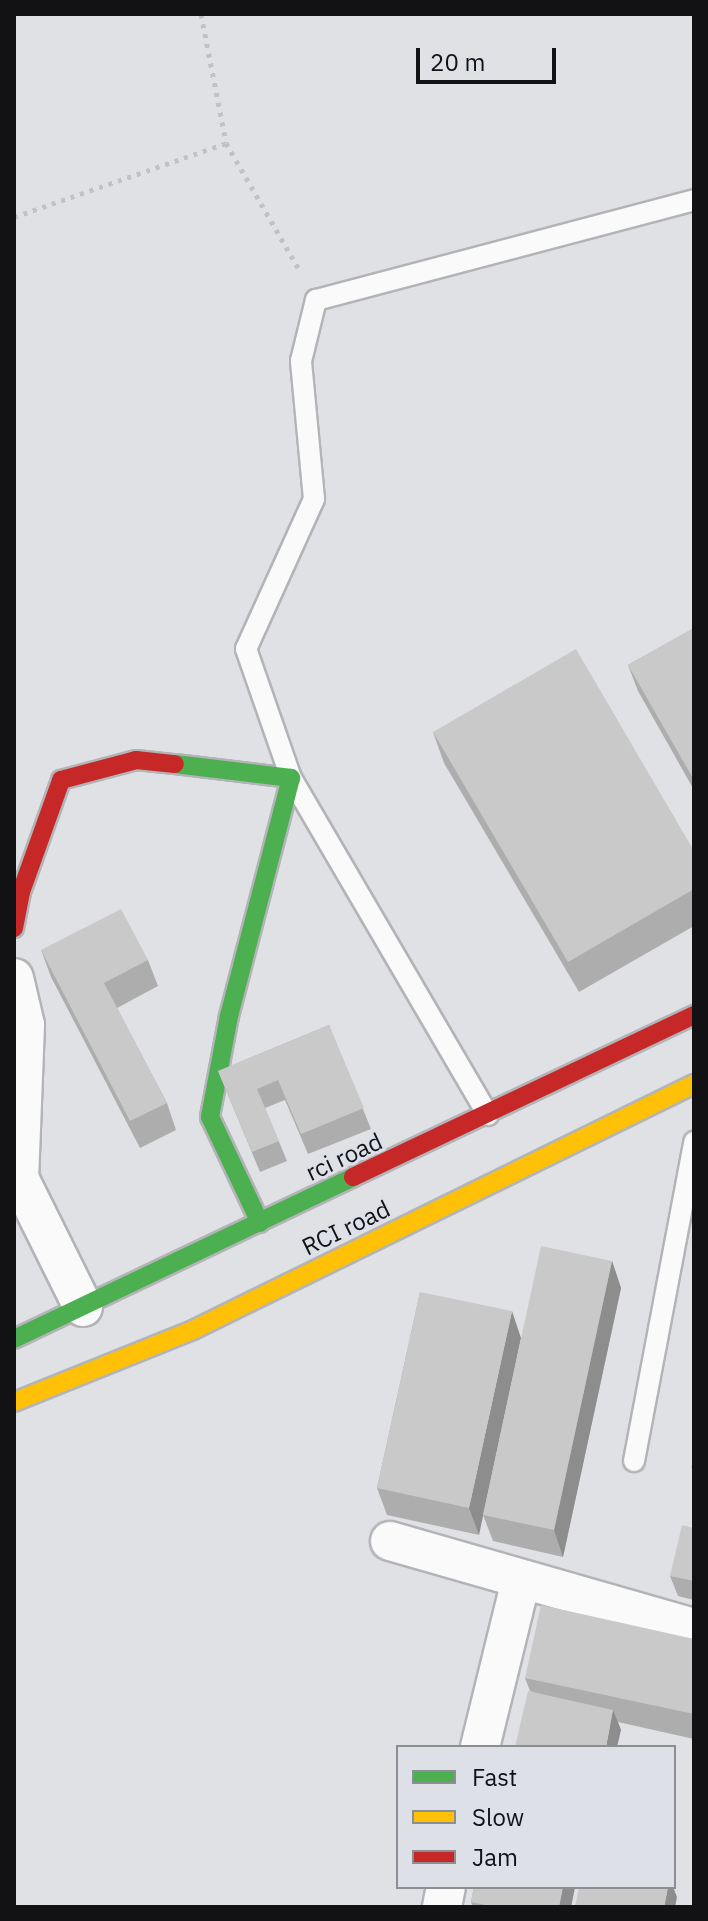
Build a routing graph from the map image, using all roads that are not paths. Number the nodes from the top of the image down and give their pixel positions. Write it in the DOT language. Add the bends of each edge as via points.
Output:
graph roads {
  1 [pos="694,200"];
  2 [pos="291,778"];
  3 [pos="14,928"];
  4 [pos="14,978"];
  5 [pos="694,1015"];
  6 [pos="694,1084"];
  7 [pos="488,1116"];
  8 [pos="694,1142"];
  9 [pos="260,1223"];
  10 [pos="83,1307"];
  11 [pos="14,1339"];
  12 [pos="14,1402"];
  13 [pos="634,1461"];
  14 [pos="390,1541"];
  15 [pos="521,1580"];
  16 [pos="694,1628"];
  17 [pos="480,1745"];
  1 -- 2 [label="lane" via="316,300 301,361 314,499 246,649"];
  2 -- 3 [label="main road" via="136,760 61,780 21,892"];
  2 -- 7 [label="lane"];
  2 -- 9 [label="main road" via="229,1016 210,1117"];
  4 -- 10 [label="street" via="25,1025 19,1178"];
  5 -- 7 [label="main road, rci road"];
  6 -- 12 [label="main road, RCI road" via="193,1330"];
  7 -- 9 [label="main road, rci road"];
  8 -- 13 [label="lane"];
  9 -- 10 [label="main road, rci road"];
  10 -- 11 [label="main road, rci road"];
  14 -- 15 [label="street"];
  15 -- 16 [label="street"];
  15 -- 17 [label="street"];
}
